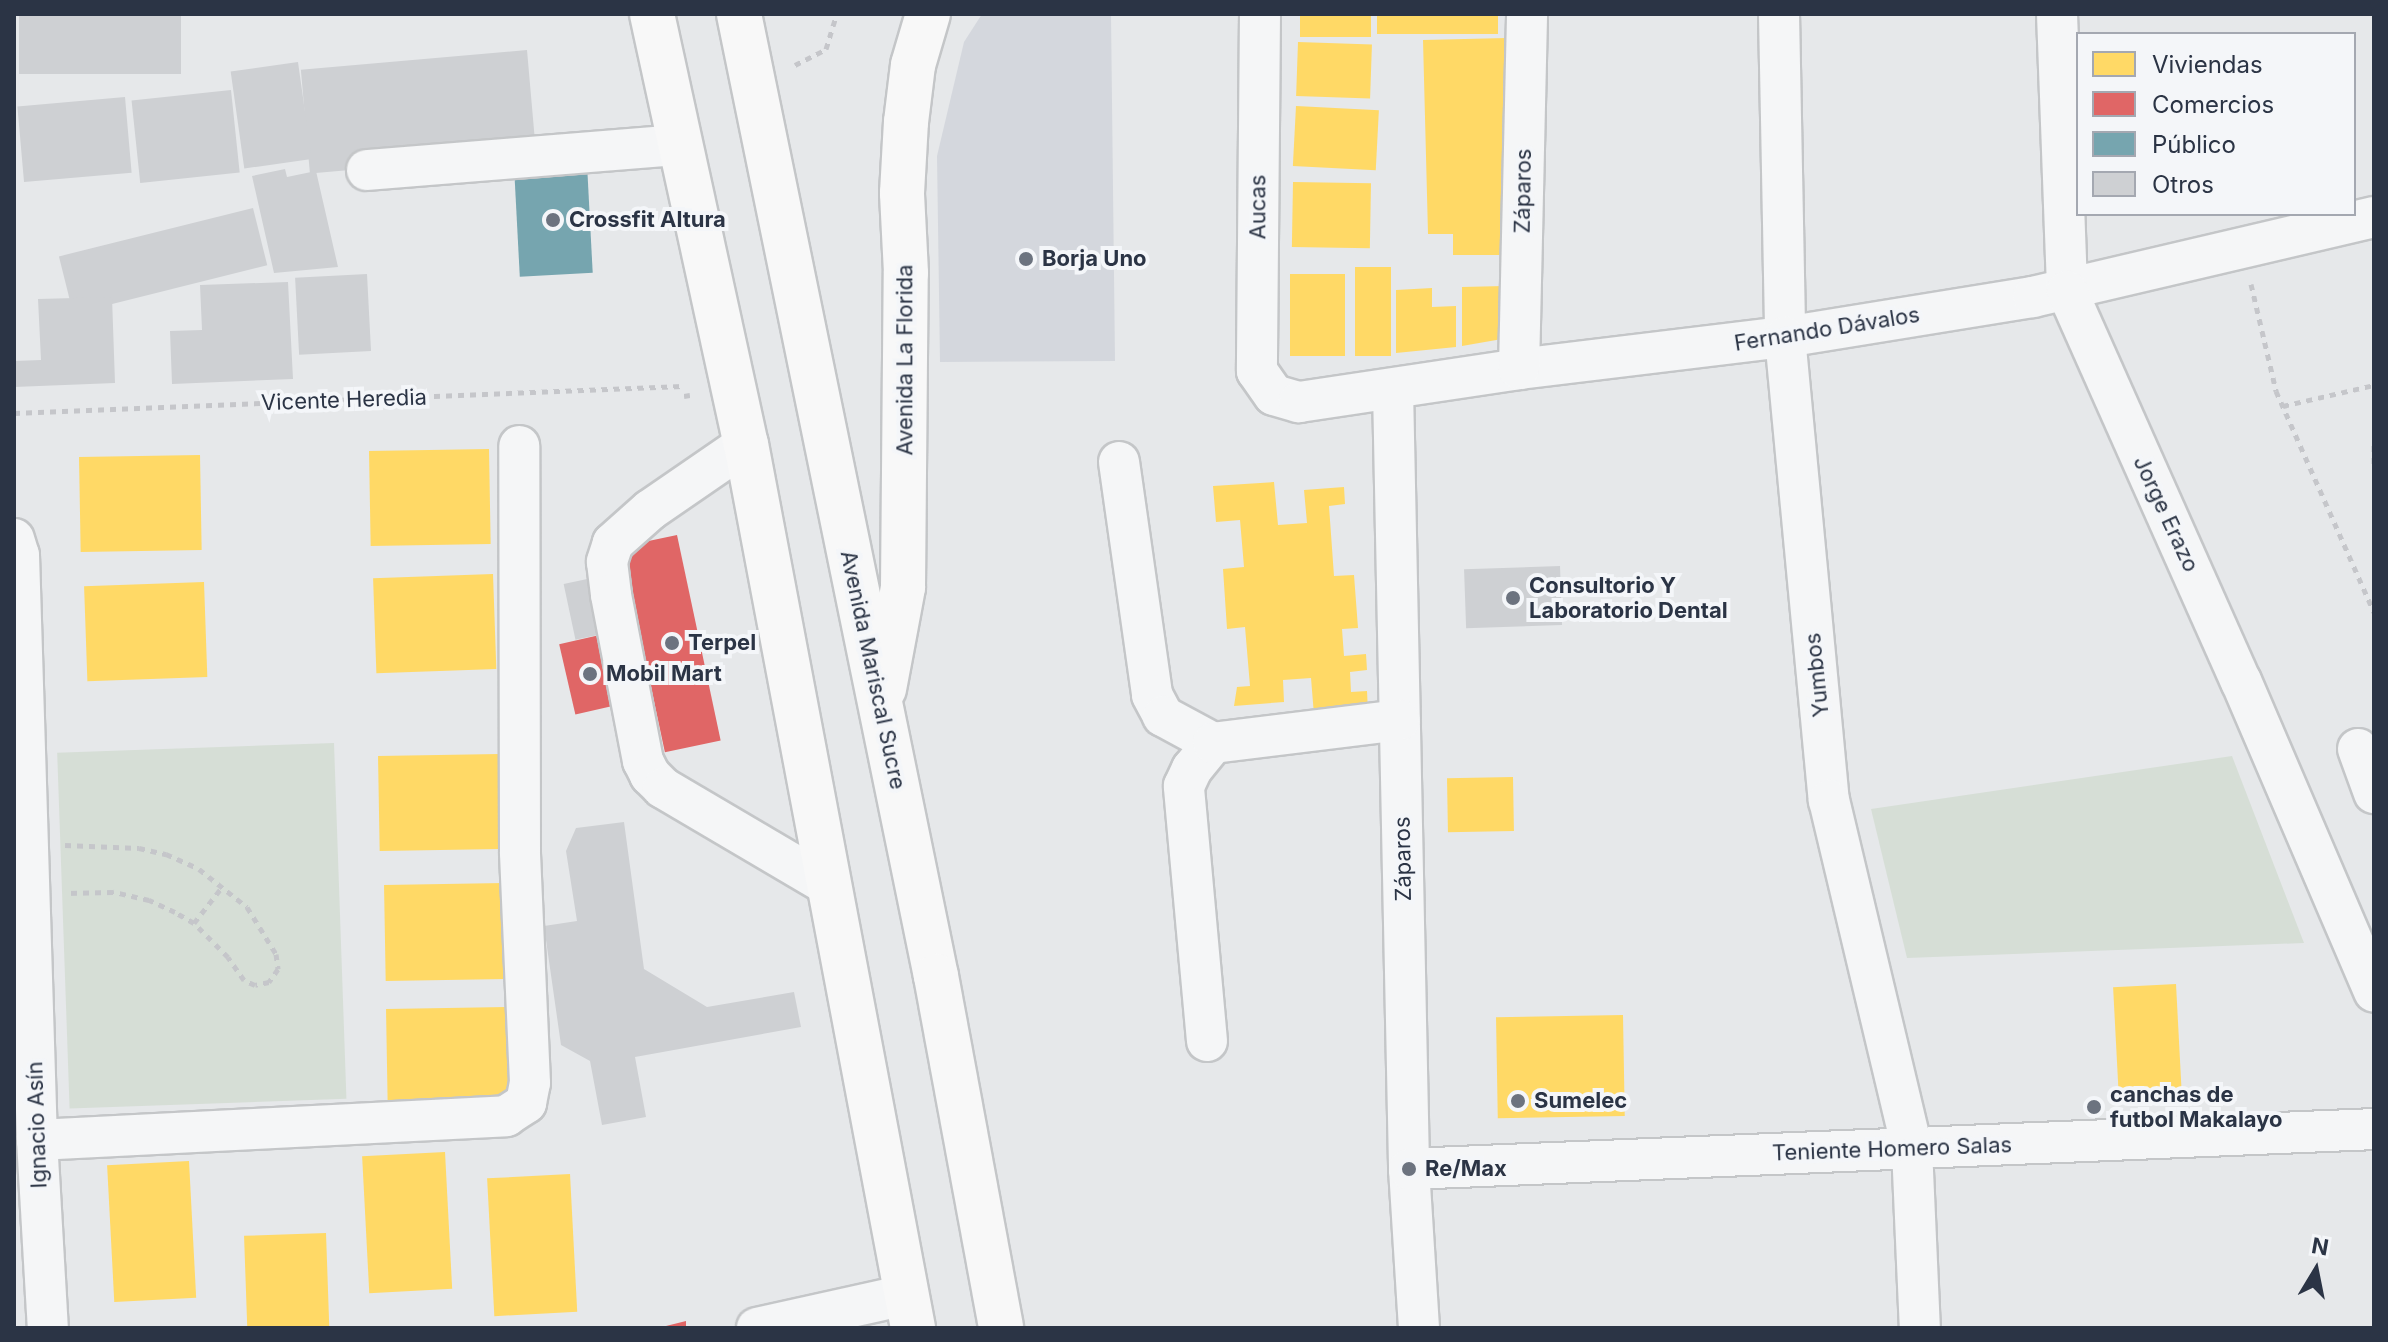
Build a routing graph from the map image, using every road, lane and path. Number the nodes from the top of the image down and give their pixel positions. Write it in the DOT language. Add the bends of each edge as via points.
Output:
graph roads {
  1 [pos="652,14"];
  2 [pos="739,14"];
  3 [pos="837,14"];
  4 [pos="928,14"];
  5 [pos="1260,14"];
  6 [pos="1527,14"];
  7 [pos="1779,14"];
  8 [pos="2057,14"];
  9 [pos="795,65"];
  10 [pos="681,145"];
  11 [pos="367,170"];
  12 [pos="2374,217"];
  13 [pos="2251,283"];
  14 [pos="2067,291"];
  15 [pos="1785,337"];
  16 [pos="1519,369"];
  17 [pos="2374,385"];
  18 [pos="678,386"];
  19 [pos="1393,389"];
  20 [pos="1274,395"];
  21 [pos="2283,406"];
  22 [pos="14,413"];
  23 [pos="746,444"];
  24 [pos="2374,445"];
  25 [pos="519,446"];
  26 [pos="1119,462"];
  27 [pos="2374,465"];
  28 [pos="14,539"];
  29 [pos="2374,612"];
  30 [pos="881,707"];
  31 [pos="1400,720"];
  32 [pos="1213,743"];
  33 [pos="2358,749"];
  34 [pos="2374,793"];
  35 [pos="28,846"];
  36 [pos="828,885"];
  37 [pos="222,887"];
  38 [pos="29,894"];
  39 [pos="194,923"];
  40 [pos="2374,992"];
  41 [pos="1207,1041"];
  42 [pos="2374,1129"];
  43 [pos="37,1140"];
  44 [pos="1912,1148"];
  45 [pos="1409,1169"];
  46 [pos="910,1312"];
  47 [pos="48,1328"];
  48 [pos="757,1328"];
  49 [pos="1001,1328"];
  50 [pos="1419,1328"];
  51 [pos="1920,1328"];
  1 -- 10 [label="main road"];
  2 -- 30 [label="main road, Avenida Mariscal Sucre"];
  3 -- 9 [label="path" via="826,49"];
  4 -- 30 [label="main road, Avenida La Florida" via="913,65 906,122 903,587"];
  5 -- 20 [label="street, Aucas" via="1257,371"];
  6 -- 16 [label="street, Záparos"];
  7 -- 15 [label="street, Yumbos"];
  8 -- 14 [label="street, Jorge Erazo"];
  10 -- 11 [label="street"];
  10 -- 23 [label="main road"];
  12 -- 14 [label="street, Fernando Dávalos"];
  13 -- 21 [label="path"];
  14 -- 15 [label="street, Fernando Dávalos"];
  14 -- 40 [label="street, Jorge Erazo"];
  15 -- 16 [label="street, Fernando Dávalos"];
  15 -- 44 [label="street, Yumbos" via="1829,800"];
  16 -- 19 [label="street, Fernando Dávalos"];
  17 -- 21 [label="path"];
  18 -- 22 [label="path, Vicente Heredia"];
  19 -- 20 [label="street, Fernando Dávalos" via="1299,402"];
  19 -- 31 [label="street, Záparos"];
  21 -- 29 [label="path"];
  23 -- 36 [label="main road"];
  23 -- 36 [label="street" via="650,510 613,543 607,562 614,610 650,775 663,788"];
  24 -- 27 [label="path"];
  25 -- 43 [label="street" via="520,852 530,1083 526,1103 506,1116"];
  26 -- 32 [label="street" via="1152,695 1163,716"];
  28 -- 35 [label="street, Ignacio Asín" via="19,555"];
  30 -- 49 [label="main road, Avenida Mariscal Sucre"];
  31 -- 32 [label="street"];
  31 -- 45 [label="street, Záparos"];
  32 -- 41 [label="street" via="1184,786"];
  33 -- 34 [label="street"];
  35 -- 37 [label="path" via="139,848 199,869"];
  35 -- 38 [label="street, Ignacio Asín"];
  36 -- 46 [label="main road"];
  37 -- 39 [label="path"];
  37 -- 39 [label="path" via="247,907 276,954 278,969 269,982 255,985 244,980"];
  38 -- 39 [label="path" via="113,892 149,900"];
  38 -- 43 [label="street, Ignacio Asín"];
  42 -- 44 [label="street, Teniente Homero Salas"];
  43 -- 47 [label="street, Ignacio Asín"];
  44 -- 45 [label="street, Teniente Homero Salas"];
  44 -- 51 [label="street, Yumbos"];
  45 -- 50 [label="street, Záparos"];
  46 -- 48 [label="street"];
}
